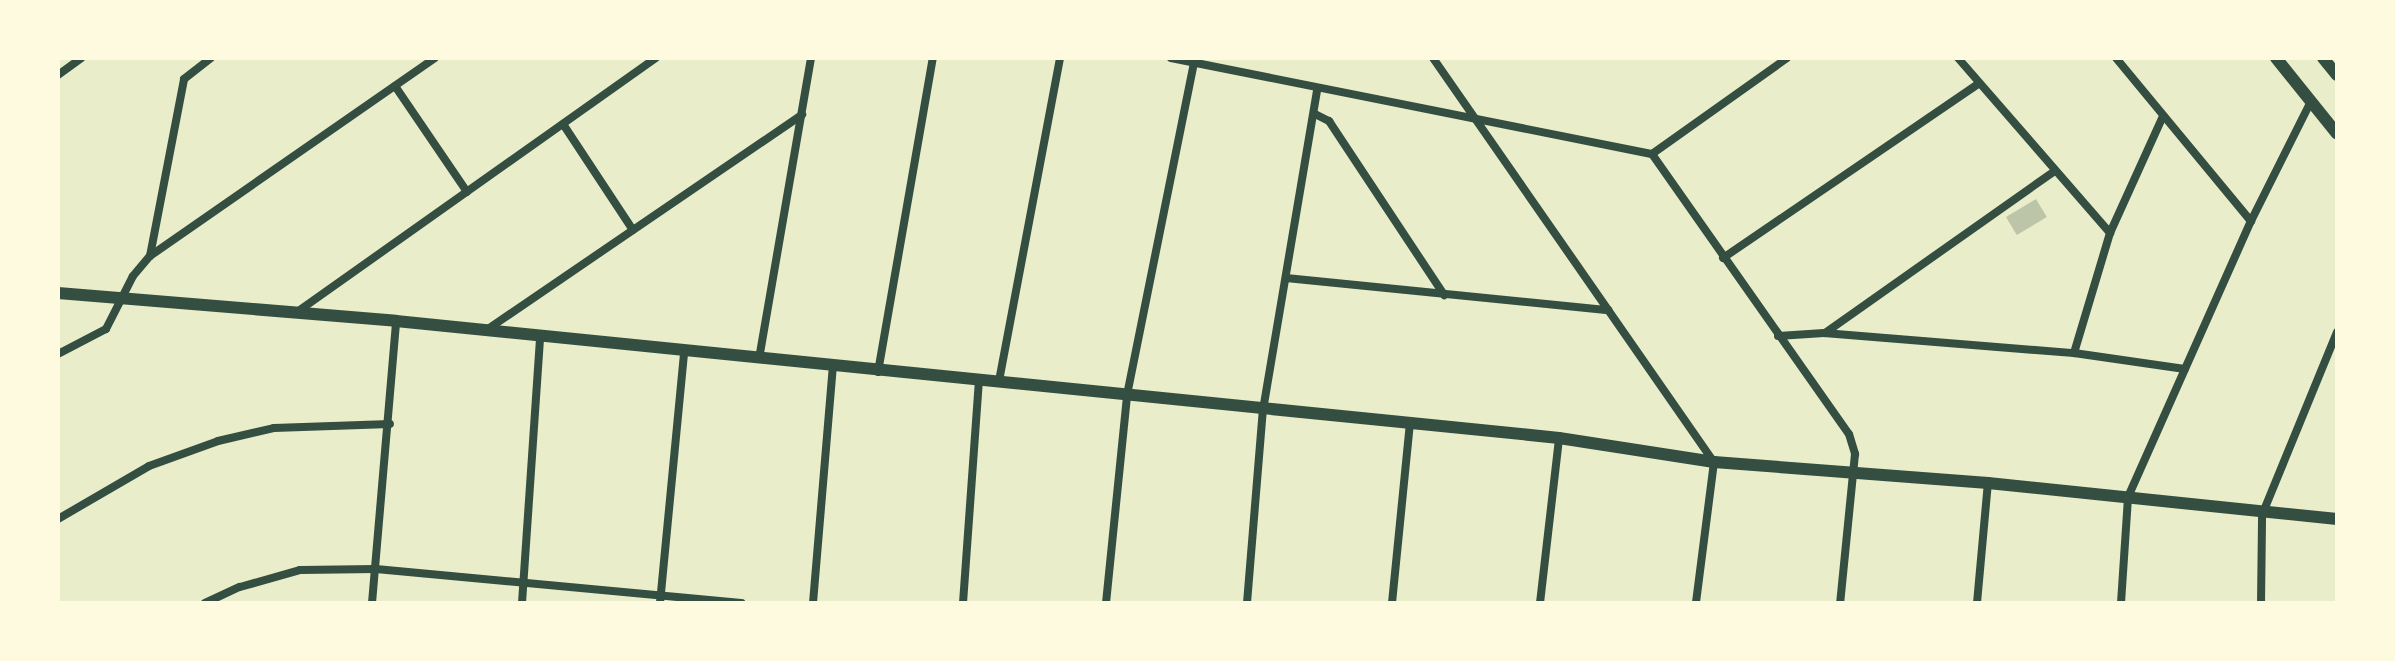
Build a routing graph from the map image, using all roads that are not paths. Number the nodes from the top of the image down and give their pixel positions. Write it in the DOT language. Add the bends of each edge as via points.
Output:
graph roads {
  1 [pos="81,58"];
  2 [pos="435,58"];
  3 [pos="656,58"];
  4 [pos="811,58"];
  5 [pos="933,58"];
  6 [pos="1060,58"];
  7 [pos="1171,58"];
  8 [pos="1433,58"];
  9 [pos="1787,58"];
  10 [pos="1958,58"];
  11 [pos="2116,58"];
  12 [pos="2276,58"];
  13 [pos="2323,58"];
  14 [pos="206,59"];
  15 [pos="1194,61"];
  16 [pos="58,75"];
  17 [pos="2337,75"];
  18 [pos="1978,84"];
  19 [pos="395,86"];
  20 [pos="1317,91"];
  21 [pos="2311,101"];
  22 [pos="1315,114"];
  23 [pos="802,115"];
  24 [pos="1470,116"];
  25 [pos="2163,116"];
  26 [pos="563,124"];
  27 [pos="2337,134"];
  28 [pos="1652,154"];
  29 [pos="2053,172"];
  30 [pos="467,192"];
  31 [pos="2251,221"];
  32 [pos="633,230"];
  33 [pos="2110,233"];
  34 [pos="150,256"];
  35 [pos="1723,258"];
  36 [pos="1286,278"];
  37 [pos="58,293"];
  38 [pos="1444,295"];
  39 [pos="124,298"];
  40 [pos="1608,310"];
  41 [pos="297,312"];
  42 [pos="396,321"];
  43 [pos="2337,332"];
  44 [pos="482,333"];
  45 [pos="1824,333"];
  46 [pos="1778,336"];
  47 [pos="540,337"];
  48 [pos="684,353"];
  49 [pos="2074,353"];
  50 [pos="58,354"];
  51 [pos="759,359"];
  52 [pos="833,367"];
  53 [pos="2185,369"];
  54 [pos="878,372"];
  55 [pos="979,380"];
  56 [pos="999,381"];
  57 [pos="1127,395"];
  58 [pos="1263,410"];
  59 [pos="1410,422"];
  60 [pos="390,424"];
  61 [pos="1559,438"];
  62 [pos="1714,462"];
  63 [pos="1852,470"];
  64 [pos="1988,483"];
  65 [pos="2128,497"];
  66 [pos="2262,515"];
  67 [pos="58,519"];
  68 [pos="2337,519"];
  69 [pos="376,569"];
  70 [pos="523,584"];
  71 [pos="660,599"];
  72 [pos="205,603"];
  73 [pos="372,603"];
  74 [pos="522,603"];
  75 [pos="741,603"];
  76 [pos="813,603"];
  77 [pos="963,603"];
  78 [pos="1106,603"];
  79 [pos="1247,603"];
  80 [pos="1392,603"];
  81 [pos="1540,603"];
  82 [pos="1696,603"];
  83 [pos="1840,603"];
  84 [pos="1977,603"];
  85 [pos="2121,603"];
  86 [pos="2261,603"];
  1 -- 16 [label="street"];
  2 -- 19 [label="street"];
  3 -- 26 [label="street"];
  4 -- 23 [label="street"];
  5 -- 54 [label="street"];
  6 -- 56 [label="street"];
  7 -- 15 [label="street"];
  8 -- 24 [label="street"];
  9 -- 28 [label="street"];
  10 -- 18 [label="street"];
  11 -- 25 [label="street"];
  12 -- 21 [label="street"];
  13 -- 17 [label="street"];
  14 -- 34 [label="street" via="184,79"];
  15 -- 20 [label="street"];
  15 -- 57 [label="street"];
  18 -- 29 [label="street"];
  18 -- 35 [label="street"];
  19 -- 30 [label="street"];
  19 -- 34 [label="street"];
  20 -- 22 [label="street"];
  20 -- 24 [label="street"];
  21 -- 27 [label="street"];
  21 -- 31 [label="street"];
  22 -- 36 [label="street"];
  22 -- 38 [label="street" via="1329,121"];
  23 -- 32 [label="street"];
  23 -- 51 [label="street"];
  24 -- 28 [label="street"];
  24 -- 40 [label="street"];
  25 -- 31 [label="street"];
  25 -- 33 [label="street"];
  26 -- 30 [label="street"];
  26 -- 32 [label="street"];
  28 -- 35 [label="street"];
  29 -- 33 [label="street"];
  29 -- 45 [label="street"];
  30 -- 41 [label="street"];
  31 -- 53 [label="street"];
  32 -- 44 [label="street"];
  33 -- 49 [label="street"];
  34 -- 39 [label="street"];
  35 -- 46 [label="street"];
  36 -- 38 [label="street"];
  36 -- 58 [label="street"];
  37 -- 39 [label="street"];
  38 -- 40 [label="street"];
  39 -- 41 [label="street"];
  39 -- 50 [label="street" via="106,329"];
  40 -- 62 [label="street"];
  41 -- 42 [label="street"];
  42 -- 44 [label="street"];
  42 -- 60 [label="street"];
  43 -- 66 [label="street"];
  44 -- 47 [label="street"];
  45 -- 46 [label="street"];
  45 -- 49 [label="street"];
  46 -- 63 [label="street" via="1849,434 1855,454"];
  47 -- 48 [label="street"];
  47 -- 70 [label="street"];
  48 -- 51 [label="street"];
  48 -- 71 [label="street"];
  49 -- 53 [label="street"];
  51 -- 52 [label="street"];
  52 -- 54 [label="street"];
  52 -- 76 [label="street"];
  53 -- 65 [label="street"];
  54 -- 55 [label="street"];
  55 -- 56 [label="street"];
  55 -- 77 [label="street"];
  56 -- 57 [label="street"];
  57 -- 58 [label="street"];
  57 -- 78 [label="street"];
  58 -- 59 [label="street"];
  58 -- 79 [label="street"];
  59 -- 61 [label="street"];
  59 -- 80 [label="street"];
  60 -- 67 [label="street" via="274,428 218,441 149,466"];
  60 -- 69 [label="street"];
  61 -- 62 [label="street"];
  61 -- 81 [label="street"];
  62 -- 63 [label="street"];
  62 -- 82 [label="street"];
  63 -- 64 [label="street"];
  63 -- 83 [label="street"];
  64 -- 65 [label="street"];
  64 -- 84 [label="street"];
  65 -- 66 [label="street"];
  65 -- 85 [label="street"];
  66 -- 68 [label="street"];
  66 -- 86 [label="street"];
  69 -- 70 [label="street"];
  69 -- 72 [label="street" via="300,570"];
  69 -- 73 [label="street"];
  70 -- 71 [label="street"];
  70 -- 74 [label="street"];
  71 -- 75 [label="street"];
}
